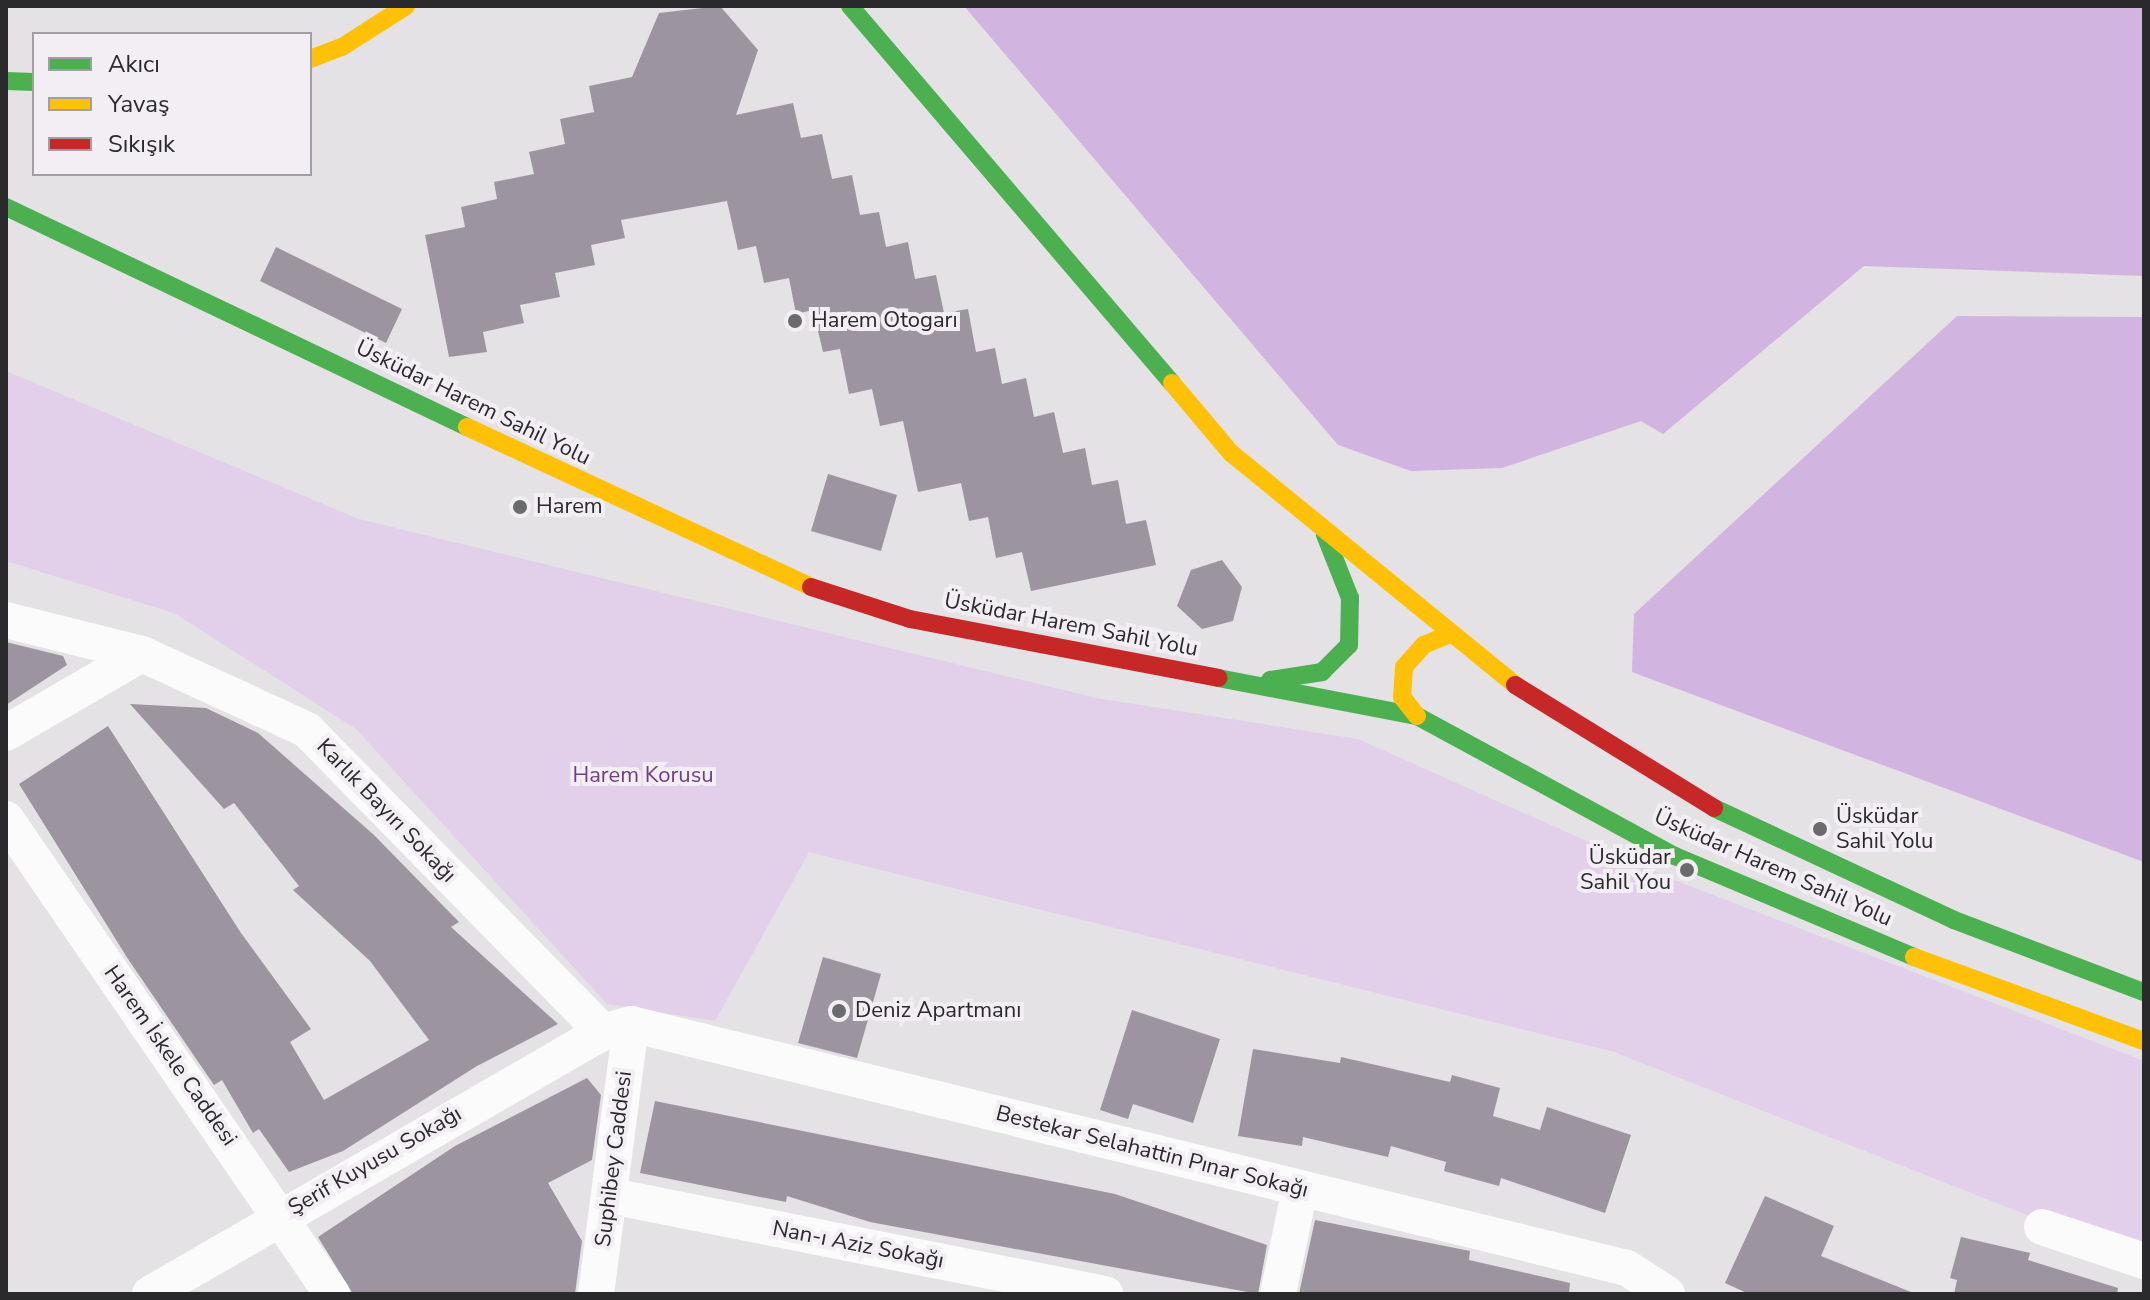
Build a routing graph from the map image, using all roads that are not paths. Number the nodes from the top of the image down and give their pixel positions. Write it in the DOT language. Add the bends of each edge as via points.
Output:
graph roads {
  1 [pos="406,6"];
  2 [pos="850,6"];
  3 [pos="312,58"];
  4 [pos="6,81"];
  5 [pos="32,82"];
  6 [pos="6,207"];
  7 [pos="1325,533"];
  8 [pos="6,620"];
  9 [pos="1452,633"];
  10 [pos="142,654"];
  11 [pos="1240,681"];
  12 [pos="1417,716"];
  13 [pos="6,733"];
  14 [pos="6,819"];
  15 [pos="2144,992"];
  16 [pos="617,1028"];
  17 [pos="2144,1041"];
  18 [pos="1300,1189"];
  19 [pos="611,1196"];
  20 [pos="280,1215"];
  21 [pos="2042,1227"];
  22 [pos="2144,1261"];
  23 [pos="150,1294"];
  24 [pos="332,1294"];
  25 [pos="596,1294"];
  26 [pos="1105,1294"];
  27 [pos="1278,1294"];
  28 [pos="1667,1294"];
  1 -- 3 [label="main road" via="342,47"];
  2 -- 7 [label="main road, Üsküdar Harem Sahil Yolu" via="1231,453"];
  4 -- 5 [label="main road"];
  6 -- 11 [label="main road, Üsküdar Harem Sahil Yolu" via="782,577 910,619"];
  7 -- 9 [label="main road, Üsküdar Harem Sahil Yolu"];
  7 -- 11 [label="main road" via="1350,598 1349,645 1322,672"];
  8 -- 10 [label="street, Karlık Bayırı Sokağı"];
  9 -- 12 [label="main road" via="1424,645 1404,667 1402,697"];
  9 -- 15 [label="main road, Üsküdar Harem Sahil Yolu" via="1537,703 1698,801 1954,920"];
  10 -- 13 [label="street"];
  10 -- 16 [label="street, Karlık Bayırı Sokağı" via="307,730"];
  11 -- 12 [label="main road, Üsküdar Harem Sahil Yolu"];
  12 -- 17 [label="main road, Üsküdar Harem Sahil Yolu" via="1675,856 1948,971"];
  14 -- 20 [label="street, Harem İskele Caddesi"];
  16 -- 18 [label="street, Bestekar Selahattin Pınar Sokağı"];
  16 -- 19 [label="street, Suphibey Caddesi"];
  16 -- 20 [label="street, Şerif Kuyusu Sokağı"];
  18 -- 27 [label="street"];
  18 -- 28 [label="street, Bestekar Selahattin Pınar Sokağı" via="1627,1268"];
  19 -- 25 [label="street, Suphibey Caddesi"];
  19 -- 26 [label="street, Nan-ı Aziz Sokağı"];
  20 -- 23 [label="street, Şerif Kuyusu Sokağı"];
  20 -- 24 [label="street, Harem İskele Caddesi"];
  21 -- 22 [label="street"];
}
